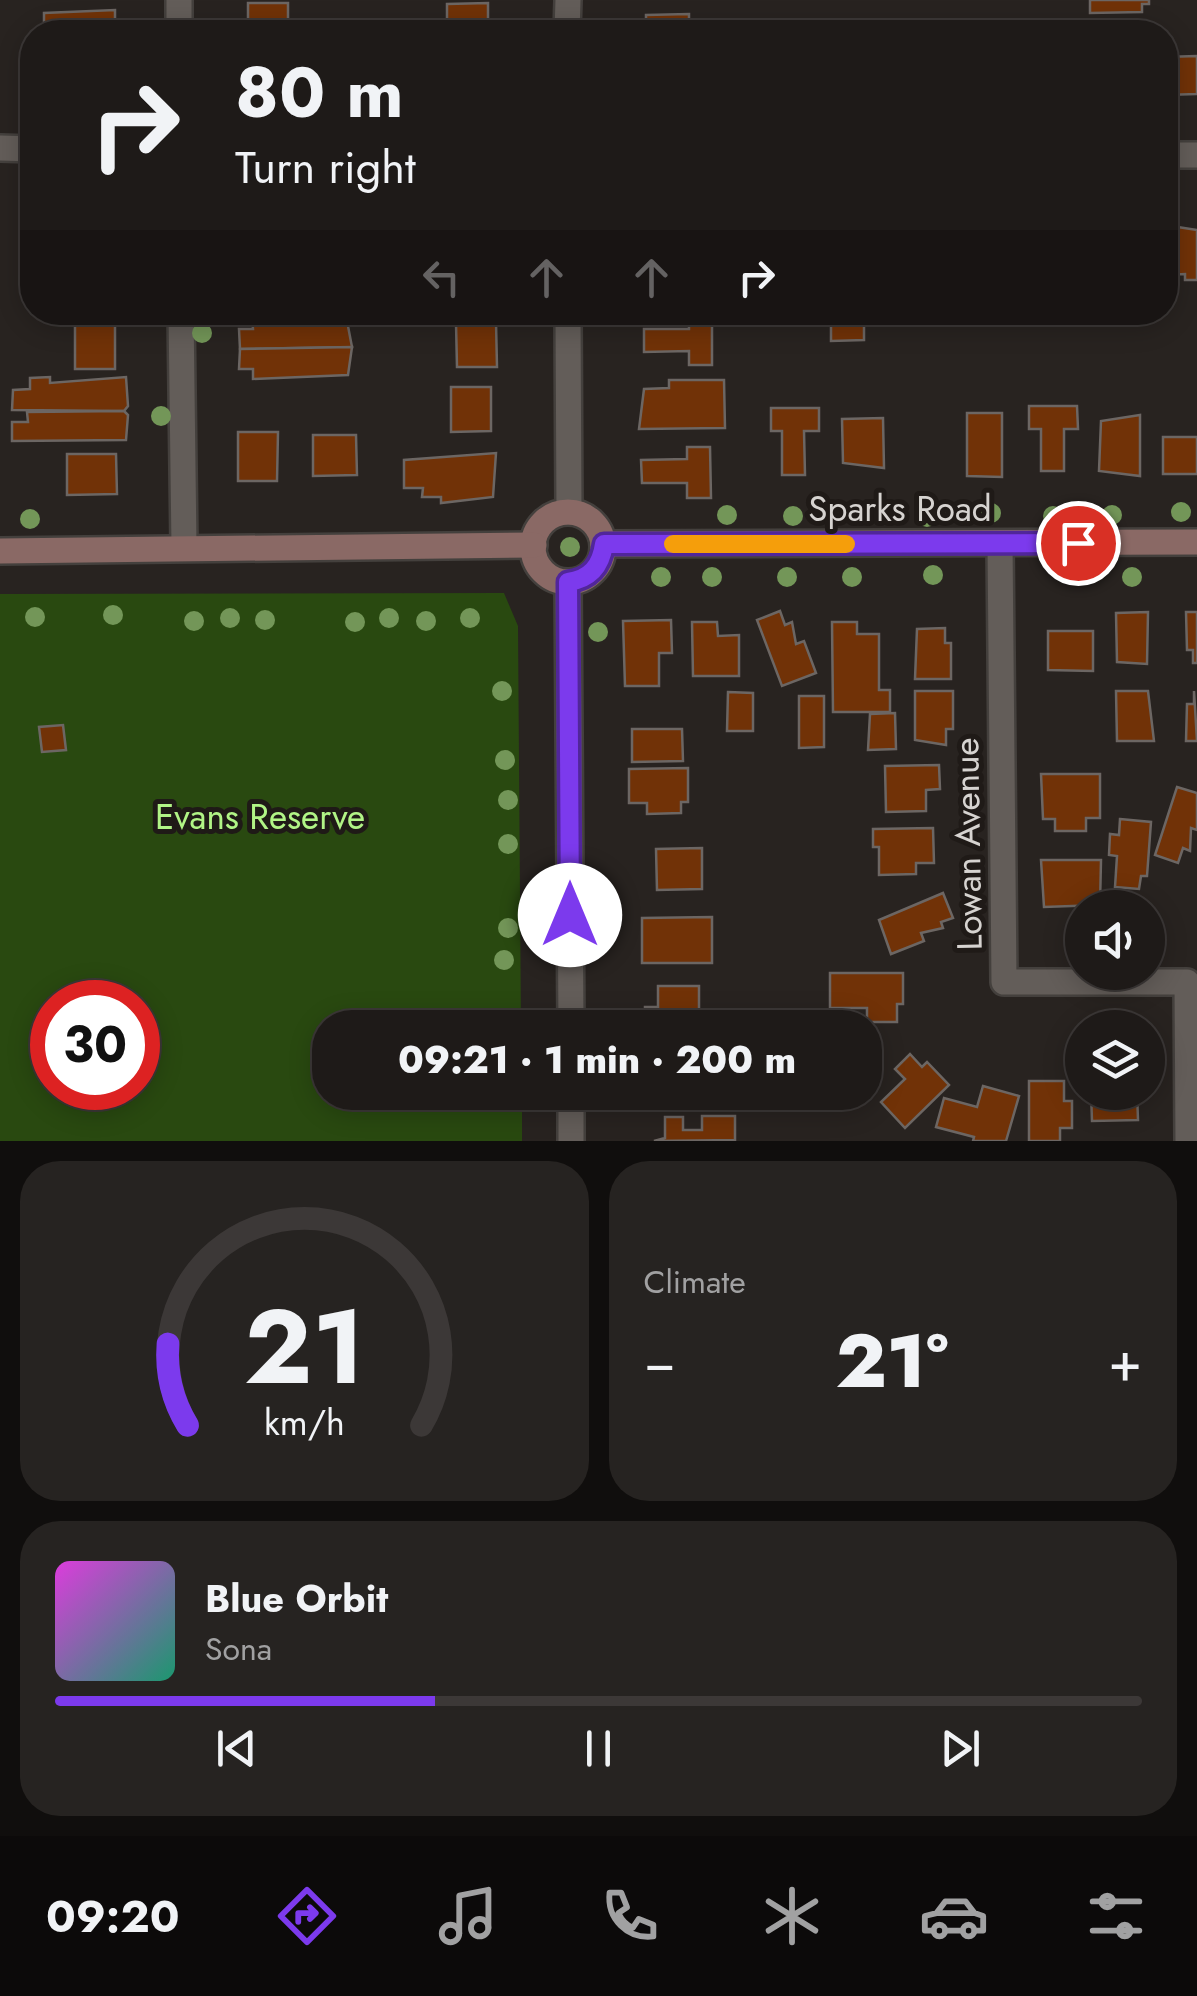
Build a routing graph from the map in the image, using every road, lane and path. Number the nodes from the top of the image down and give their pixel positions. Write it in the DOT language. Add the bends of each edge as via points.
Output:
graph roads {
  1 [pos="181,325"];
  2 [pos="568,325"];
  3 [pos="568,512"];
  4 [pos="1197,542"];
  5 [pos="1000,543"];
  6 [pos="604,544"];
  7 [pos="534,545"];
  8 [pos="184,547"];
  9 [pos="0,551"];
  10 [pos="568,582"];
  11 [pos="570,1010"];
  12 [pos="571,1110"];
  13 [pos="571,1141"];
  14 [pos="1188,1141"];
  1 -- 8 [label="street"];
  2 -- 3 [label="street"];
  3 -- 6 [label="street" via="596,525"];
  3 -- 7 [label="street" via="548,518"];
  4 -- 5 [label="street, Sparks Road"];
  5 -- 6 [label="street, Sparks Road"];
  5 -- 14 [label="street, Lowan Avenue" via="1004,982 1187,982"];
  6 -- 10 [label="street" via="598,566"];
  7 -- 8 [label="street"];
  7 -- 10 [label="street" via="546,574"];
  8 -- 9 [label="street"];
  10 -- 11 [label="street"];
  12 -- 13 [label="street"];
}
